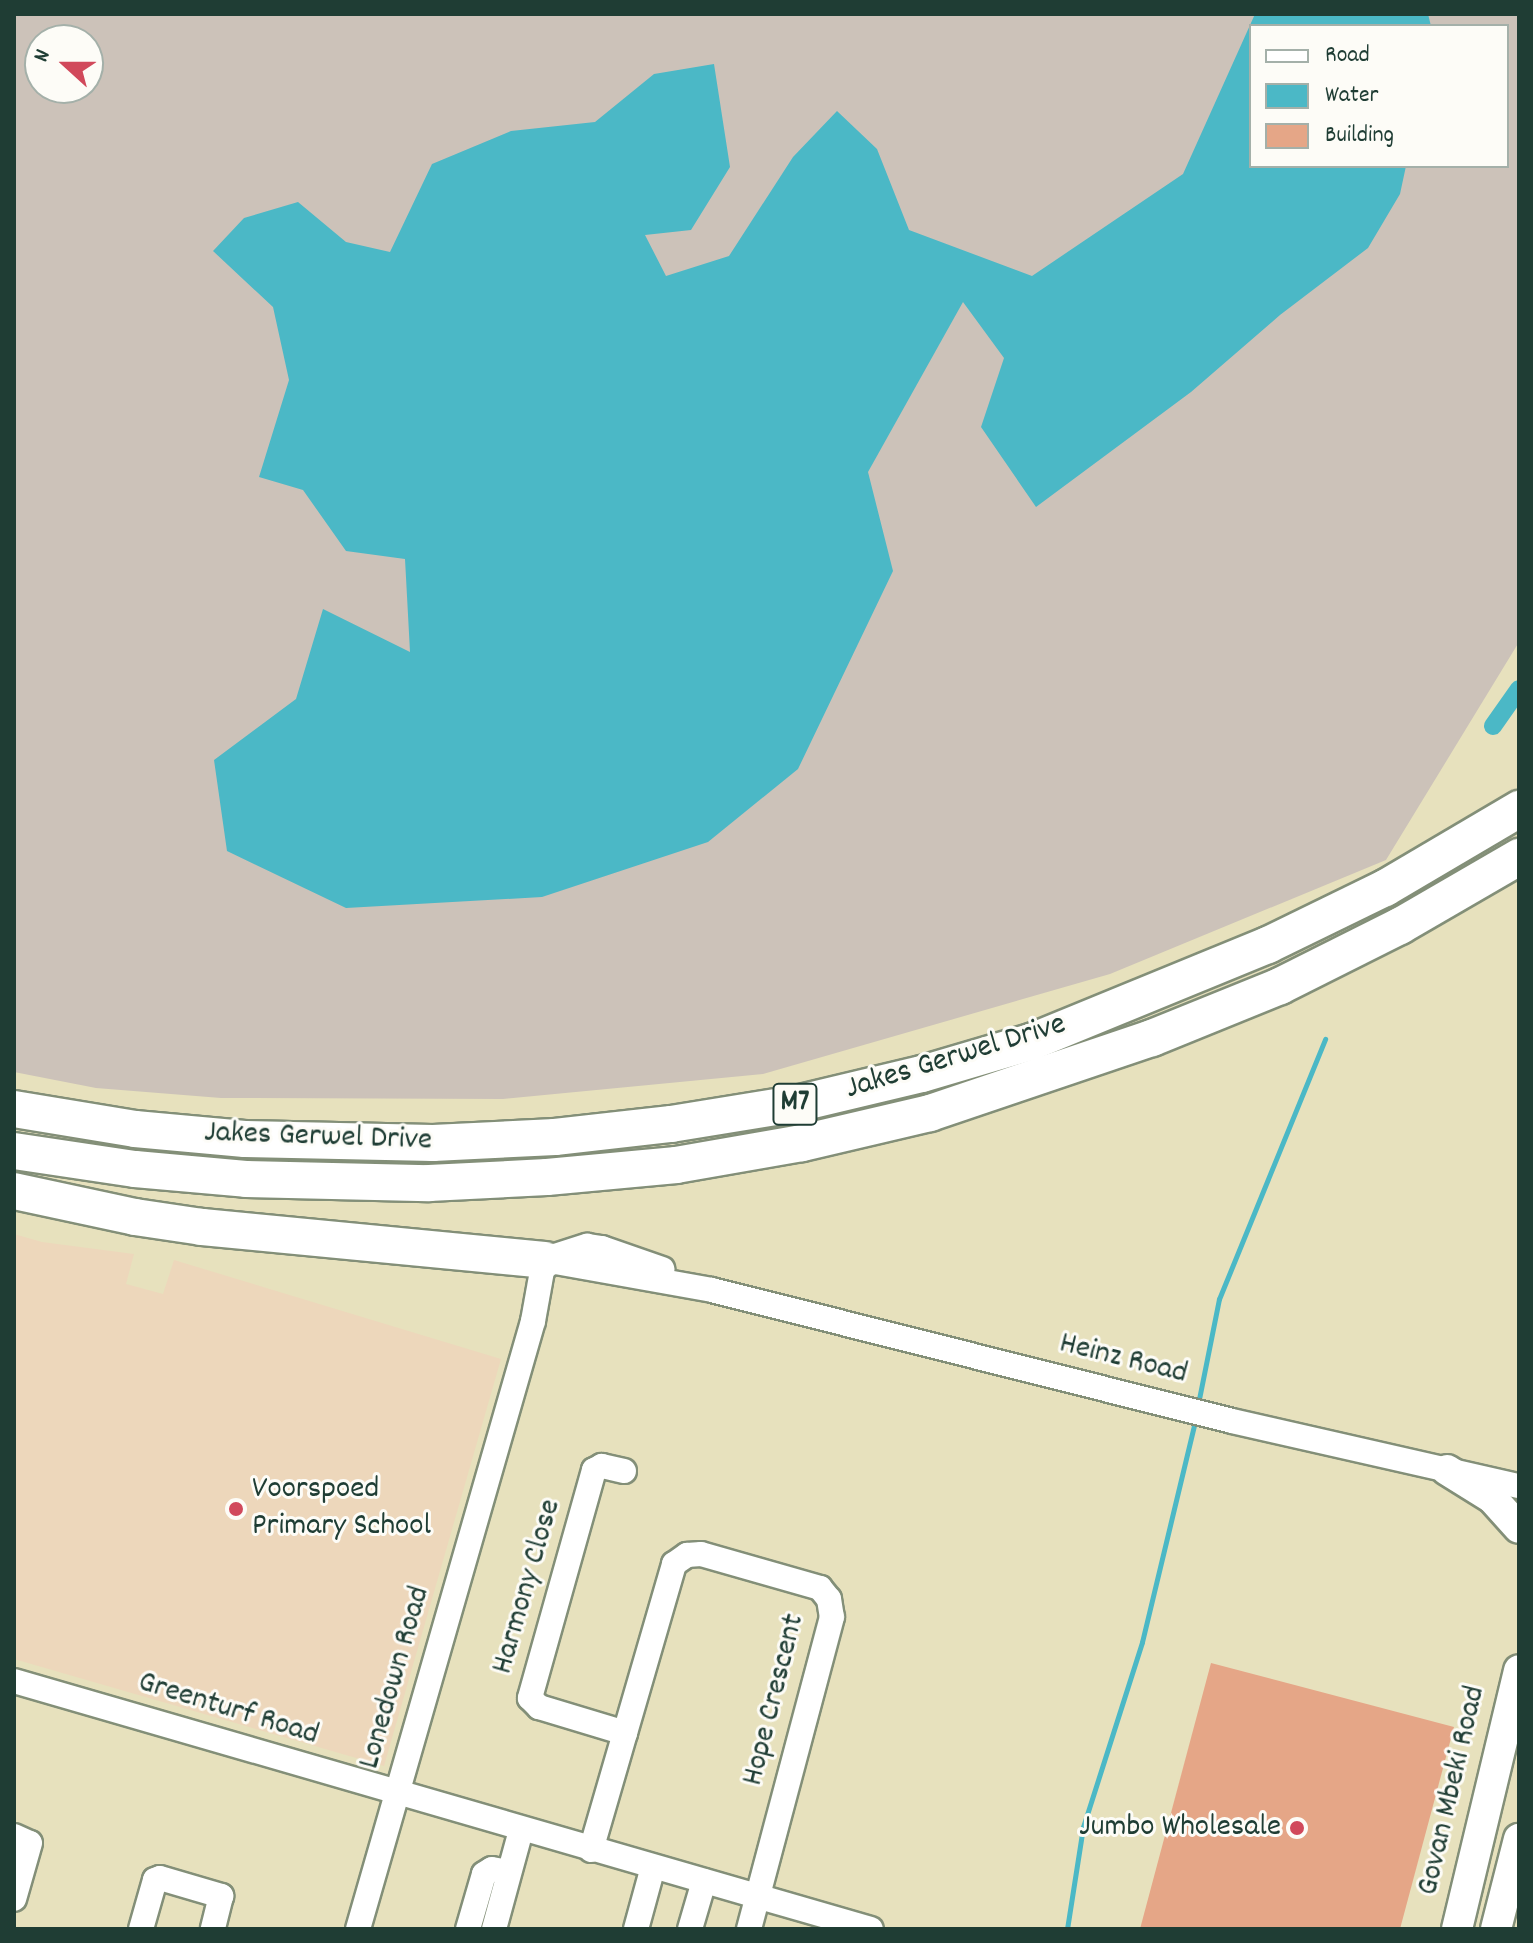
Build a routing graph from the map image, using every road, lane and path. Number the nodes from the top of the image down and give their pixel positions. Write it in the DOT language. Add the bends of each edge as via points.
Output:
graph roads {
  1 [pos="1519,809"];
  2 [pos="1519,857"];
  3 [pos="14,1109"];
  4 [pos="14,1151"];
  5 [pos="14,1191"];
  6 [pos="544,1260"];
  7 [pos="600,1269"];
  8 [pos="712,1290"];
  9 [pos="533,1321"];
  10 [pos="1447,1470"];
  11 [pos="624,1471"];
  12 [pos="1519,1486"];
  13 [pos="1519,1528"];
  14 [pos="1519,1670"];
  15 [pos="14,1681"];
  16 [pos="625,1733"];
  17 [pos="396,1794"];
  18 [pos="521,1830"];
  19 [pos="14,1836"];
  20 [pos="1519,1839"];
  21 [pos="591,1850"];
  22 [pos="653,1867"];
  23 [pos="509,1872"];
  24 [pos="704,1881"];
  25 [pos="758,1897"];
  26 [pos="14,1899"];
  27 [pos="141,1929"];
  28 [pos="213,1929"];
  29 [pos="358,1929"];
  30 [pos="468,1929"];
  31 [pos="494,1929"];
  32 [pos="636,1929"];
  33 [pos="690,1929"];
  34 [pos="749,1929"];
  35 [pos="871,1929"];
  36 [pos="1457,1929"];
  37 [pos="1496,1929"];
  1 -- 3 [label="highway, Jakes Gerwel Drive / M7" via="1385,888 1268,945 1031,1042 800,1103 657,1126 433,1143 245,1139 135,1129"];
  2 -- 4 [label="highway, Jakes Gerwel Drive / M7" via="1400,926 1280,986 1152,1038 930,1113 802,1143 676,1165 429,1183 246,1179"];
  5 -- 6 [label="highway" via="202,1227"];
  6 -- 7 [label="street, Heinz Road"];
  6 -- 8 [label="street, Heinz Road" via="577,1248 602,1248"];
  6 -- 9 [label="street, Lonedown Road"];
  7 -- 8 [label="street, Heinz Road"];
  7 -- 9 [label="street" via="555,1286"];
  8 -- 10 [label="street, Heinz Road"];
  9 -- 17 [label="street, Lonedown Road"];
  10 -- 12 [label="street, Heinz Road"];
  10 -- 13 [label="main road" via="1492,1498"];
  11 -- 16 [label="street, Harmony Close" via="602,1466 594,1470 530,1698 539,1707"];
  14 -- 36 [label="main road, Govan Mbeki Road"];
  15 -- 17 [label="street, Greenturf Road"];
  16 -- 21 [label="street, Hope Crescent"];
  16 -- 25 [label="street, Hope Crescent" via="674,1564 683,1557 701,1554 826,1594 832,1617"];
  17 -- 18 [label="street, Greenturf Road"];
  17 -- 29 [label="street, Lonedown Road"];
  18 -- 21 [label="street, Greenturf Road"];
  18 -- 23 [label="street"];
  19 -- 26 [label="street" via="30,1843"];
  20 -- 37 [label="main road"];
  21 -- 22 [label="street, Greenturf Road"];
  22 -- 24 [label="street, Greenturf Road"];
  22 -- 32 [label="street"];
  23 -- 30 [label="street" via="492,1869 484,1874"];
  23 -- 31 [label="street"];
  24 -- 25 [label="street, Greenturf Road"];
  24 -- 33 [label="street"];
  25 -- 34 [label="street"];
  25 -- 35 [label="street, Greenturf Road"];
  27 -- 28 [label="street" via="160,1878 221,1896"];
}
